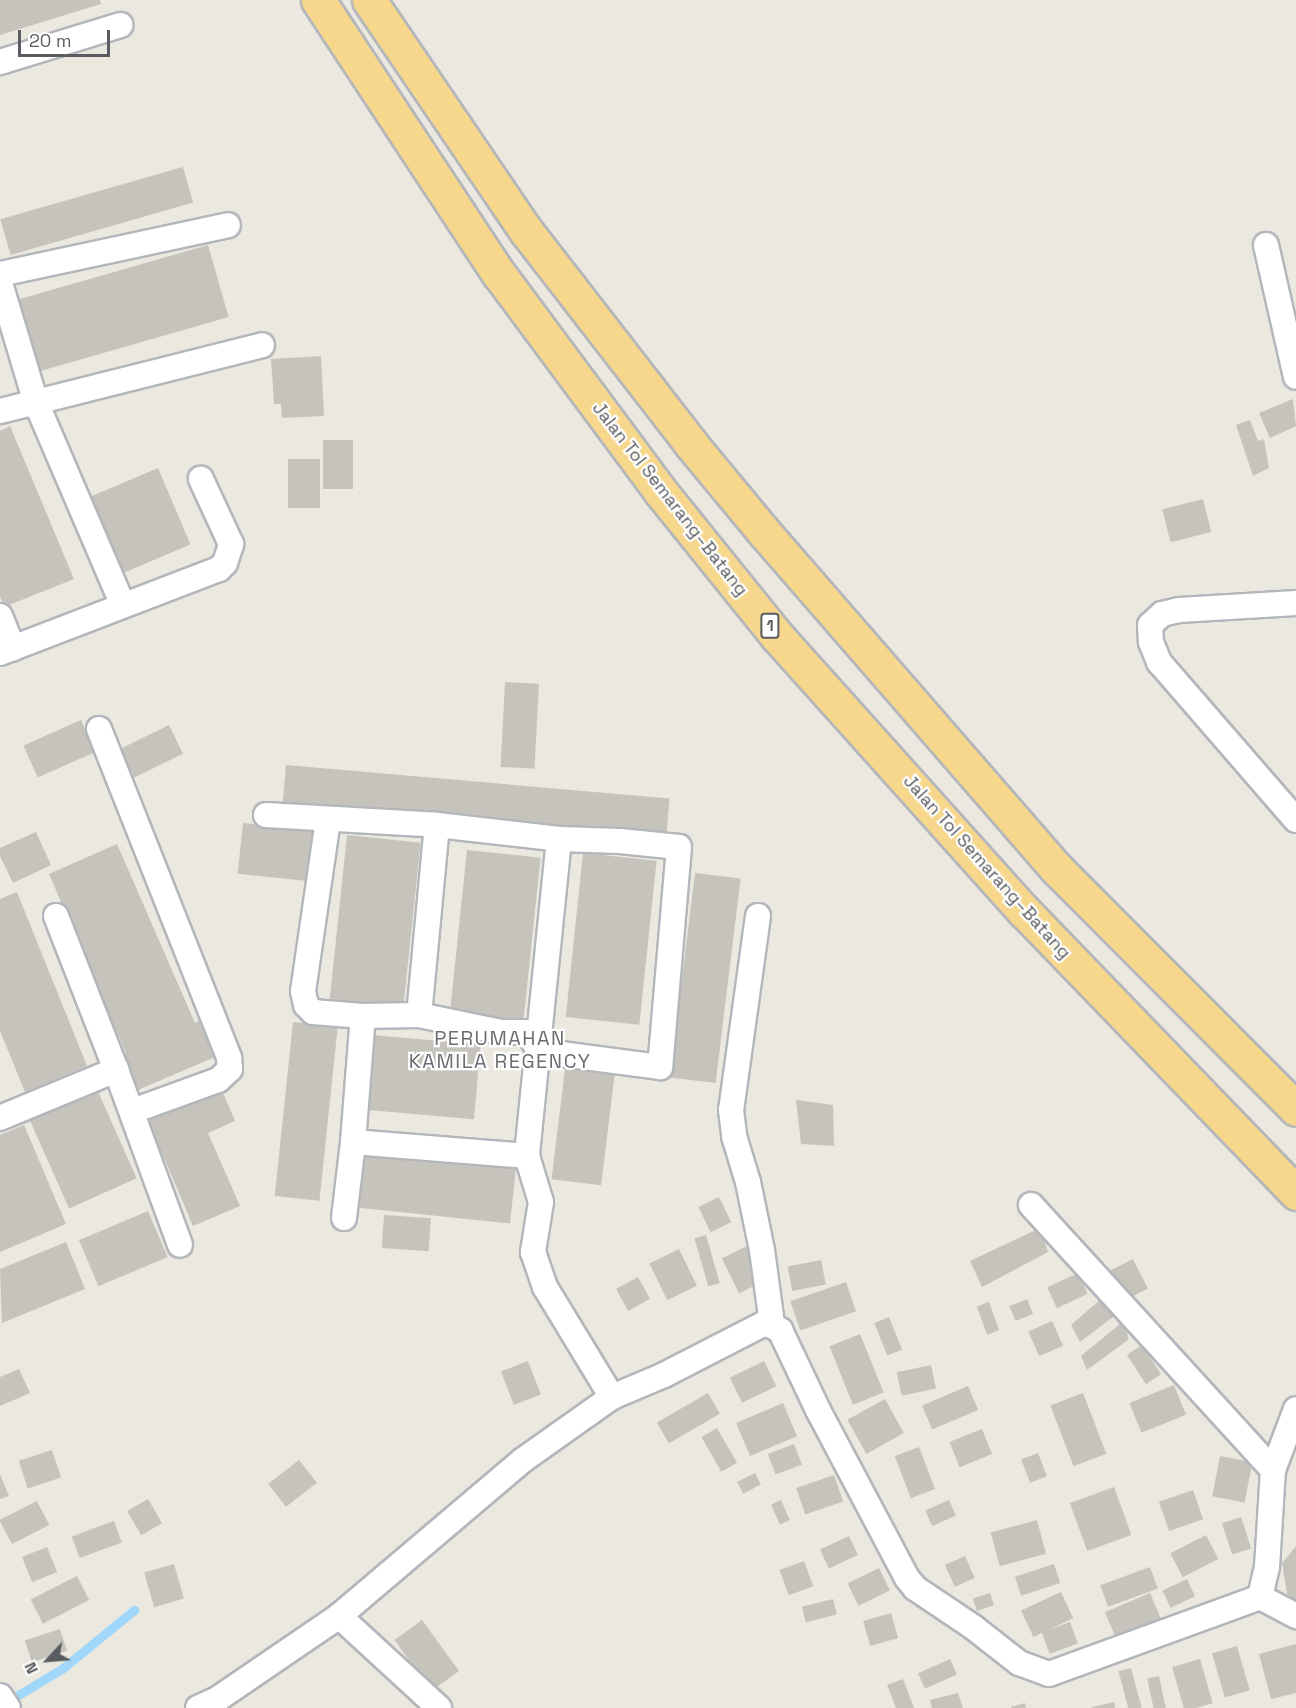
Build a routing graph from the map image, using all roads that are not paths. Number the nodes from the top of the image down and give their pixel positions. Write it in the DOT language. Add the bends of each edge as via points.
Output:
graph roads {
  1 [pos="318,0"];
  2 [pos="369,0"];
  3 [pos="120,25"];
  4 [pos="0,62"];
  5 [pos="228,225"];
  6 [pos="1266,245"];
  7 [pos="0,274"];
  8 [pos="0,283"];
  9 [pos="262,345"];
  10 [pos="1296,377"];
  11 [pos="35,400"];
  12 [pos="0,411"];
  13 [pos="201,479"];
  14 [pos="1296,603"];
  15 [pos="123,605"];
  16 [pos="0,616"];
  17 [pos="7,651"];
  18 [pos="99,729"];
  19 [pos="266,815"];
  20 [pos="328,820"];
  21 [pos="1296,820"];
  22 [pos="436,825"];
  23 [pos="559,839"];
  24 [pos="56,916"];
  25 [pos="758,916"];
  26 [pos="419,1015"];
  27 [pos="363,1016"];
  28 [pos="539,1051"];
  29 [pos="116,1070"];
  30 [pos="1296,1109"];
  31 [pos="133,1111"];
  32 [pos="0,1118"];
  33 [pos="353,1142"];
  34 [pos="527,1156"];
  35 [pos="1296,1192"];
  36 [pos="1030,1204"];
  37 [pos="344,1218"];
  38 [pos="180,1245"];
  39 [pos="772,1324"];
  40 [pos="612,1397"];
  41 [pos="1296,1409"];
  42 [pos="1273,1470"];
  43 [pos="1260,1597"];
  44 [pos="339,1616"];
  45 [pos="1296,1616"];
  46 [pos="0,1696"];
  47 [pos="8,1708"];
  48 [pos="198,1708"];
  49 [pos="439,1708"];
  1 -- 35 [label="highway, Jalan Tol Semarang–Batang / 1" via="499,274 660,491 777,636 1024,911"];
  2 -- 30 [label="highway" via="526,231 763,531 1058,870"];
  3 -- 4 [label="street"];
  5 -- 7 [label="street"];
  6 -- 10 [label="street"];
  8 -- 11 [label="street"];
  9 -- 11 [label="street"];
  11 -- 12 [label="street"];
  11 -- 15 [label="street"];
  13 -- 15 [label="street" via="231,544 225,563 219,569"];
  14 -- 21 [label="street" via="1179,610 1162,614 1150,625 1150,642 1159,662"];
  15 -- 17 [label="street"];
  16 -- 17 [label="street"];
  18 -- 31 [label="street" via="225,1047 230,1069 218,1080"];
  19 -- 20 [label="street"];
  20 -- 22 [label="street"];
  20 -- 27 [label="street" via="303,991 306,1005 313,1012"];
  22 -- 23 [label="street"];
  22 -- 26 [label="street"];
  23 -- 28 [label="street"];
  23 -- 28 [label="street" via="679,847 660,1067"];
  24 -- 29 [label="street"];
  25 -- 39 [label="street" via="731,1110 762,1250"];
  26 -- 27 [label="street"];
  26 -- 28 [label="street" via="501,1032 528,1032"];
  27 -- 33 [label="street"];
  28 -- 34 [label="street"];
  29 -- 31 [label="street"];
  29 -- 32 [label="street"];
  31 -- 38 [label="street"];
  33 -- 34 [label="street"];
  33 -- 37 [label="street"];
  34 -- 40 [label="street" via="541,1202 533,1252 545,1287"];
  36 -- 42 [label="street"];
  39 -- 40 [label="street" via="765,1323 664,1376"];
  39 -- 43 [label="street" via="780,1330 907,1578 915,1588 1019,1663 1038,1672 1058,1672"];
  40 -- 44 [label="street" via="522,1460"];
  41 -- 42 [label="street"];
  42 -- 43 [label="street" via="1267,1567"];
  43 -- 45 [label="street"];
  44 -- 48 [label="street" via="219,1698"];
  44 -- 49 [label="street"];
  46 -- 47 [label="street"];
}
